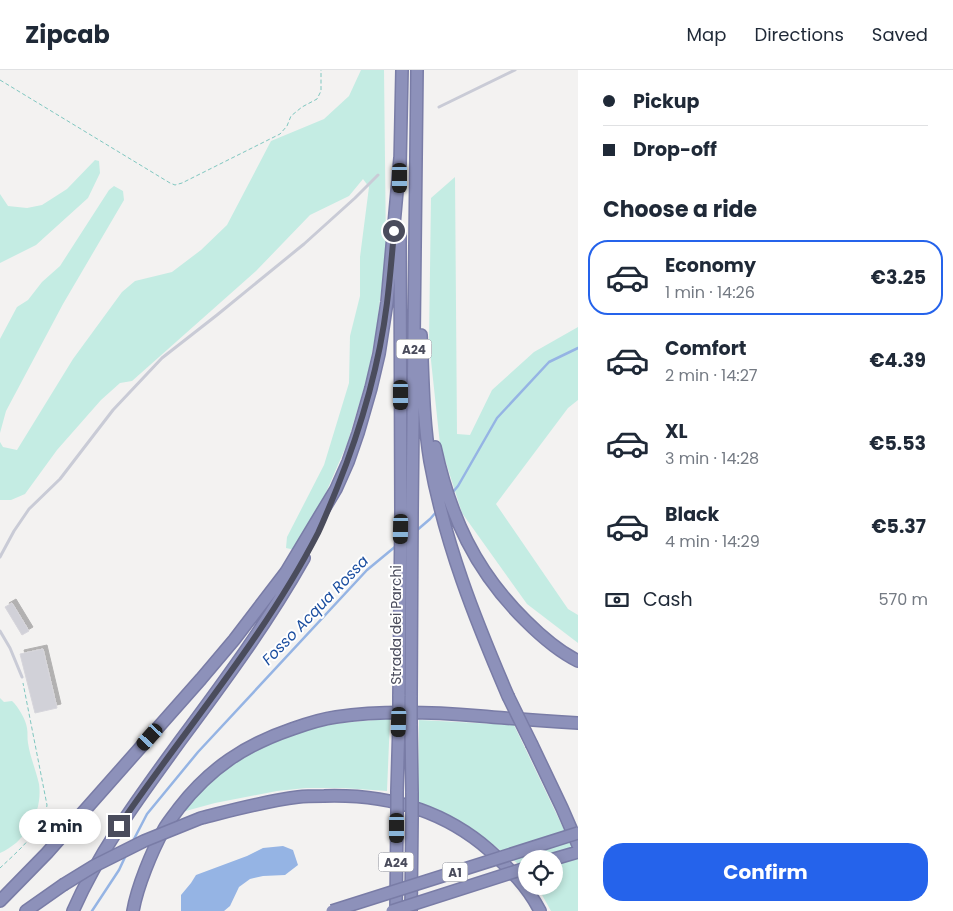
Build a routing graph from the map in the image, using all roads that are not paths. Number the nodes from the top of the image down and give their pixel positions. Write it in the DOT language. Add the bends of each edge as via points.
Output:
graph roads {
  1 [pos="402,70"];
  2 [pos="417,70"];
  3 [pos="515,70"];
  4 [pos="439,107"];
  5 [pos="400,158"];
  6 [pos="378,175"];
  7 [pos="416,186"];
  8 [pos="336,488"];
  9 [pos="441,491"];
  10 [pos="406,513"];
  11 [pos="0,557"];
  12 [pos="0,632"];
  13 [pos="578,661"];
  14 [pos="22,678"];
  15 [pos="405,723"];
  16 [pos="578,723"];
  17 [pos="578,833"];
  18 [pos="578,845"];
  19 [pos="578,852"];
  20 [pos="563,856"];
  21 [pos="396,859"];
  22 [pos="518,871"];
  23 [pos="0,901"];
  24 [pos="26,911"];
  25 [pos="73,911"];
  26 [pos="133,911"];
  27 [pos="332,911"];
  28 [pos="392,911"];
  29 [pos="396,911"];
  30 [pos="413,911"];
  31 [pos="540,911"];
  1 -- 5 [label="highway, Strada dei Parchi / A24"];
  2 -- 7 [label="highway, Strada dei Parchi / A24"];
  3 -- 4 [label="lane"];
  5 -- 8 [label="highway" via="389,286 380,345 362,420"];
  5 -- 10 [label="highway, Strada dei Parchi / A24"];
  6 -- 11 [label="lane" via="304,244 162,358 113,410 60,479 29,509"];
  7 -- 9 [label="highway" via="425,417 430,460"];
  7 -- 10 [label="highway, Strada dei Parchi / A24"];
  8 -- 23 [label="highway" via="286,572 234,640 47,853"];
  8 -- 25 [label="highway" via="317,533 286,588 232,670 119,826"];
  9 -- 13 [label="highway" via="469,546 500,593 544,639"];
  9 -- 18 [label="highway, bridge" via="449,542 463,586 508,696"];
  10 -- 15 [label="highway, Strada dei Parchi / A24, bridge"];
  12 -- 14 [label="lane"];
  15 -- 21 [label="highway, Strada dei Parchi / A24, bridge" via="397,790"];
  15 -- 30 [label="highway, Strada dei Parchi / A24, bridge" via="412,793"];
  16 -- 26 [label="highway" via="442,713 375,712 308,723 272,736 241,751 192,791 164,828 148,863"];
  17 -- 27 [label="highway, A1, bridge"];
  19 -- 20 [label="highway"];
  21 -- 28 [label="lane"];
  21 -- 29 [label="highway, Strada dei Parchi / A24"];
  22 -- 28 [label="highway, A1, bridge"];
  24 -- 31 [label="highway, bridge" via="94,866 144,841 202,818 300,796 348,795 384,799 440,817 479,841 506,865"];
}
